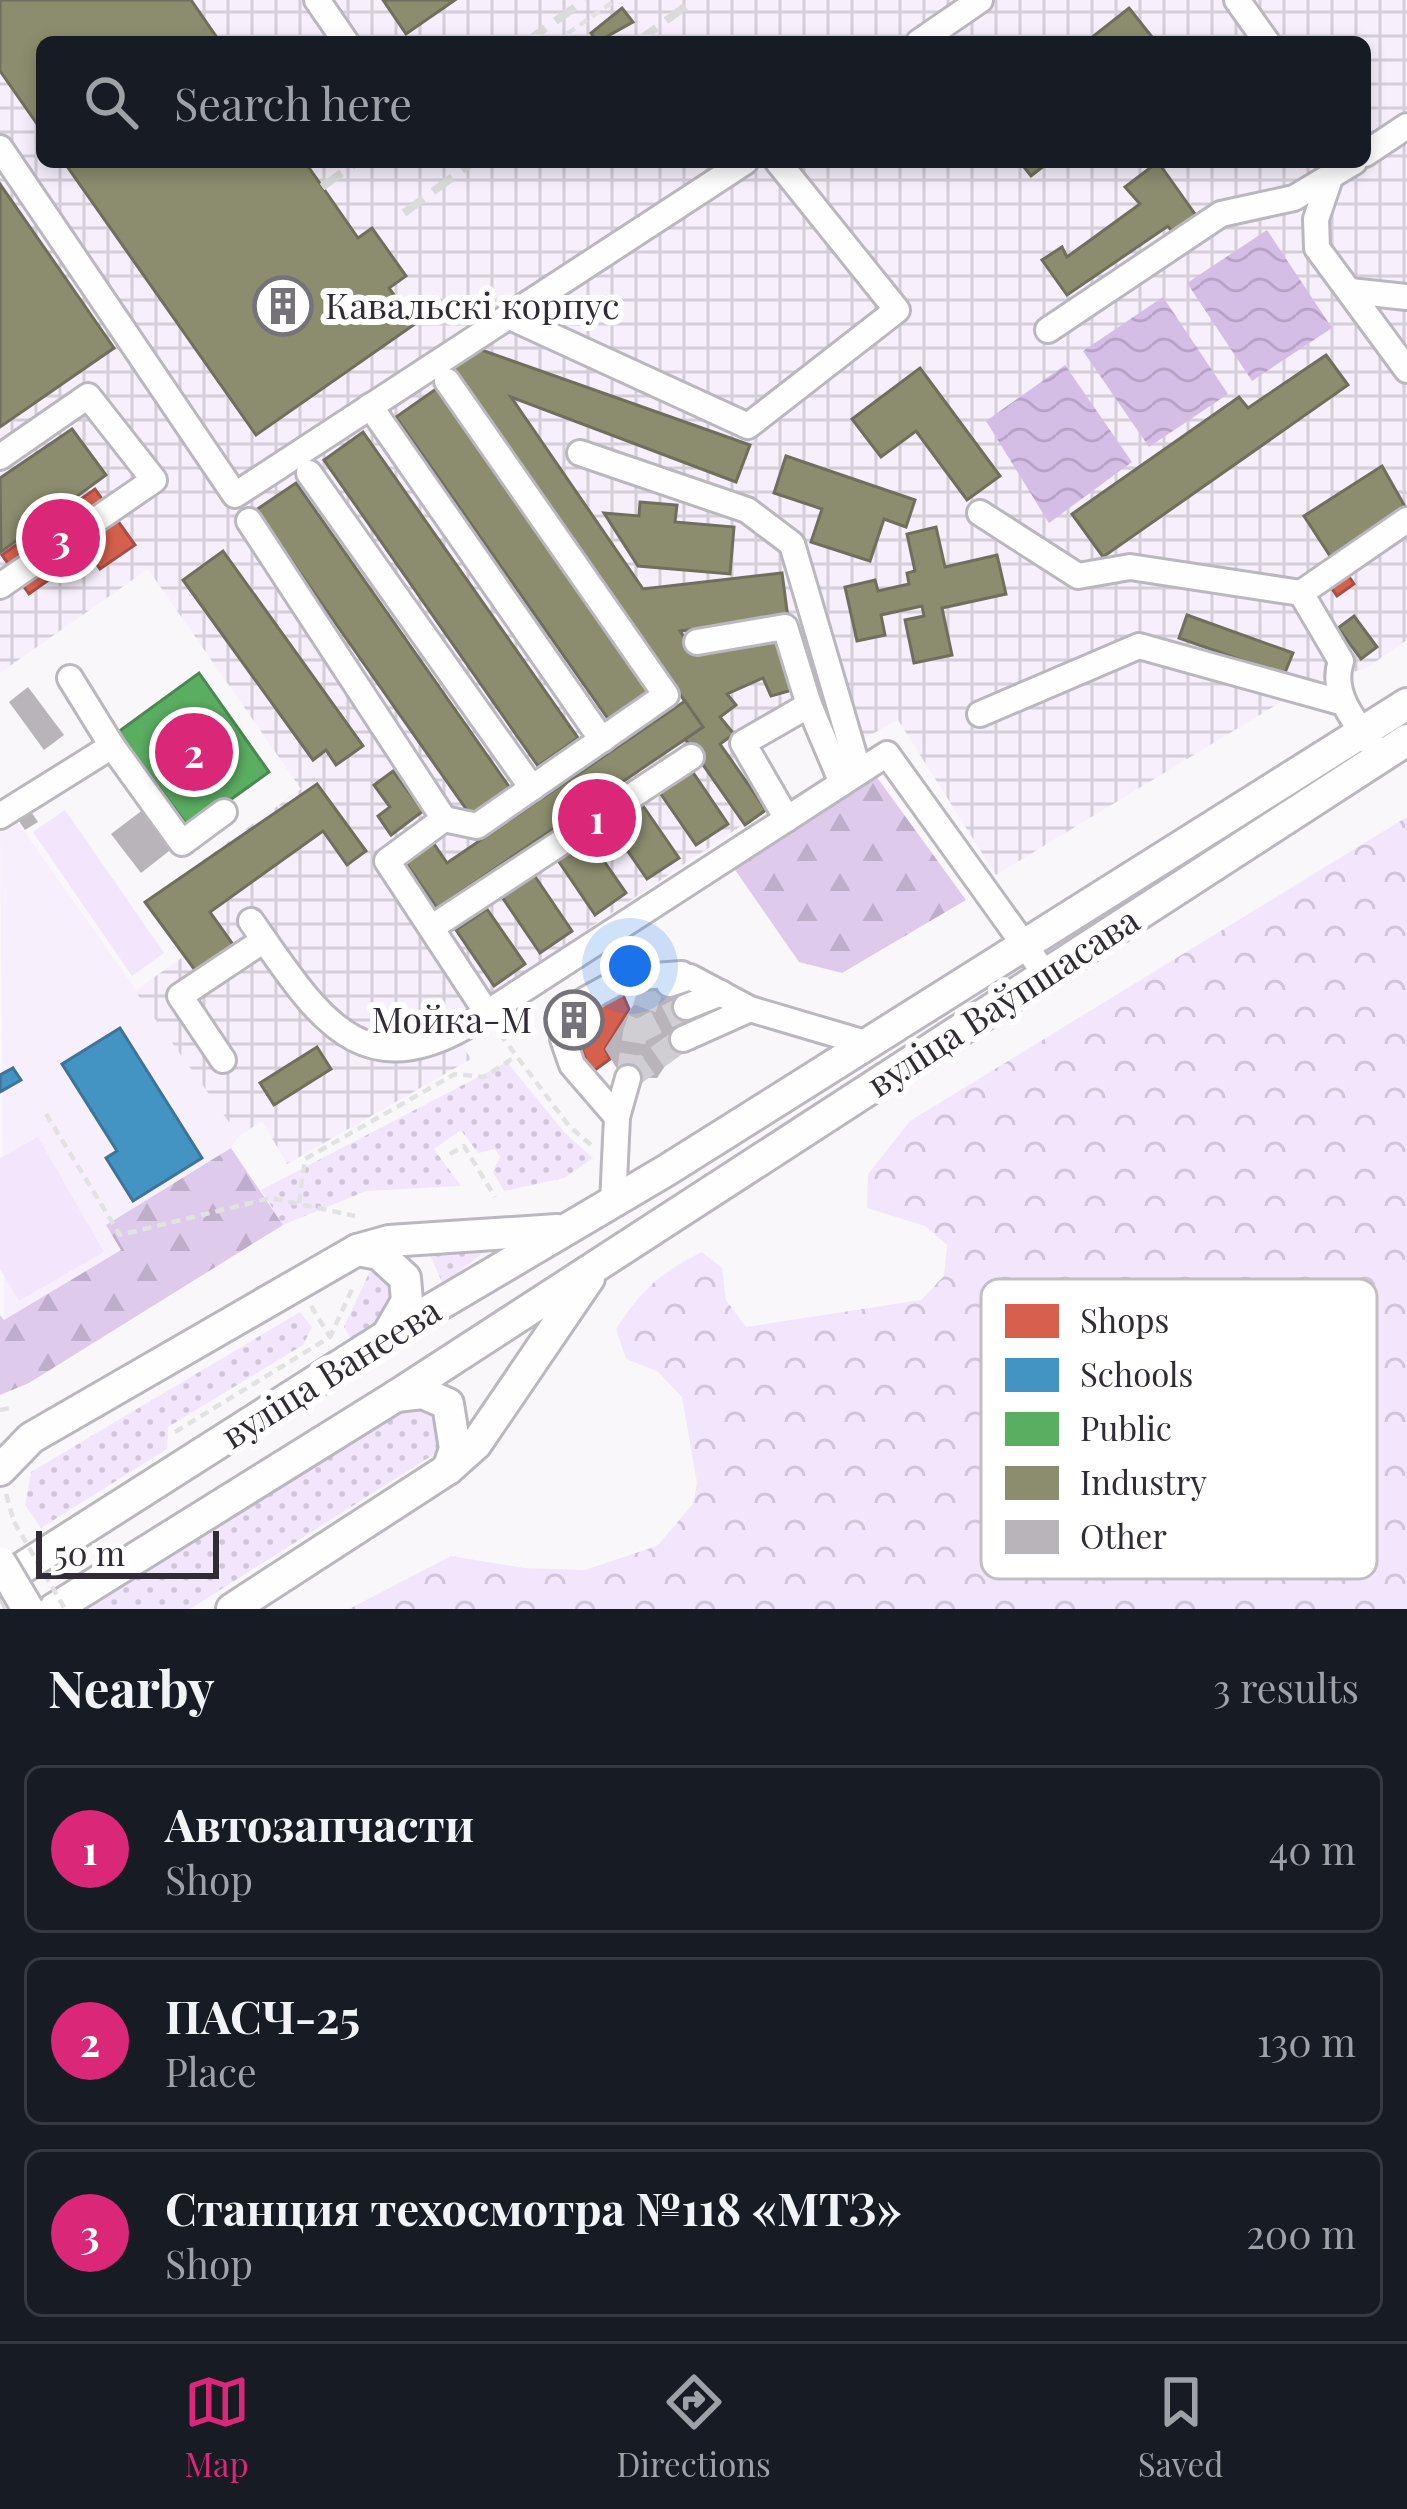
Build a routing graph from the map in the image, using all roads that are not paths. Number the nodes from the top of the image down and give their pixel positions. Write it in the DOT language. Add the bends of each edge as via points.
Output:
graph roads {
  1 [pos="317,0"];
  2 [pos="980,0"];
  3 [pos="1237,0"];
  4 [pos="342,36"];
  5 [pos="929,36"];
  6 [pos="1263,36"];
  7 [pos="1407,126"];
  8 [pos="0,148"];
  9 [pos="1371,150"];
  10 [pos="736,168"];
  11 [pos="783,168"];
  12 [pos="1345,168"];
  13 [pos="1330,178"];
  14 [pos="1350,291"];
  15 [pos="1407,297"];
  16 [pos="508,316"];
  17 [pos="1048,330"];
  18 [pos="1407,370"];
  19 [pos="447,381"];
  20 [pos="370,406"];
  21 [pos="580,453"];
  22 [pos="0,457"];
  23 [pos="309,473"];
  24 [pos="980,513"];
  25 [pos="1407,520"];
  26 [pos="249,521"];
  27 [pos="0,586"];
  28 [pos="1301,593"];
  29 [pos="697,641"];
  30 [pos="70,678"];
  31 [pos="1344,704"];
  32 [pos="1407,704"];
  33 [pos="809,705"];
  34 [pos="980,713"];
  35 [pos="602,740"];
  36 [pos="1384,744"];
  37 [pos="112,746"];
  38 [pos="691,757"];
  39 [pos="851,778"];
  40 [pos="532,788"];
  41 [pos="224,812"];
  42 [pos="0,816"];
  43 [pos="444,819"];
  44 [pos="787,819"];
  45 [pos="434,926"];
  46 [pos="1023,943"];
  47 [pos="1046,975"];
  48 [pos="721,993"];
  49 [pos="585,1000"];
  50 [pos="686,1007"];
  51 [pos="750,1009"];
  52 [pos="487,1012"];
  53 [pos="563,1039"];
  54 [pos="683,1039"];
  55 [pos="865,1043"];
  56 [pos="223,1060"];
  57 [pos="628,1078"];
  58 [pos="616,1117"];
  59 [pos="667,1170"];
  60 [pos="613,1203"];
  61 [pos="569,1229"];
  62 [pos="353,1263"];
  63 [pos="599,1263"];
  64 [pos="388,1335"];
  65 [pos="397,1396"];
  66 [pos="15,1438"];
  67 [pos="448,1469"];
  68 [pos="0,1471"];
  69 [pos="0,1562"];
  70 [pos="0,1582"];
  71 [pos="28,1609"];
  72 [pos="54,1609"];
  73 [pos="232,1609"];
  1 -- 4 [label="lane"];
  2 -- 5 [label="lane"];
  3 -- 6 [label="lane"];
  7 -- 9 [label="lane"];
  8 -- 20 [label="lane" via="235,495"];
  10 -- 16 [label="lane"];
  11 -- 16 [label="lane" via="897,310 748,426"];
  12 -- 13 [label="lane"];
  13 -- 14 [label="lane" via="1316,219 1317,248"];
  13 -- 17 [label="lane" via="1294,199 1221,214"];
  14 -- 15 [label="lane"];
  14 -- 18 [label="lane"];
  16 -- 20 [label="lane"];
  19 -- 35 [label="lane" via="666,695"];
  20 -- 35 [label="lane"];
  21 -- 39 [label="lane" via="747,510 792,544"];
  22 -- 27 [label="lane" via="88,396 154,480"];
  23 -- 40 [label="lane"];
  24 -- 28 [label="lane" via="1078,576 1130,568"];
  25 -- 28 [label="lane"];
  26 -- 43 [label="lane"];
  28 -- 31 [label="lane" via="1341,661 1336,676"];
  29 -- 33 [label="lane" via="785,627"];
  30 -- 37 [label="lane"];
  31 -- 34 [label="lane" via="1139,646"];
  31 -- 36 [label="lane"];
  32 -- 36 [label="main road, вуліца Ваўпшасава"];
  33 -- 39 [label="lane"];
  33 -- 44 [label="lane" via="743,743"];
  35 -- 40 [label="lane"];
  36 -- 46 [label="main road, вуліца Ваўпшасава"];
  36 -- 47 [label="main road, вуліца Ваўпшасава"];
  37 -- 41 [label="lane" via="182,843"];
  37 -- 42 [label="lane"];
  38 -- 45 [label="lane"];
  39 -- 44 [label="lane"];
  39 -- 46 [label="lane" via="887,754"];
  40 -- 43 [label="lane" via="477,826"];
  43 -- 45 [label="lane" via="387,861"];
  44 -- 52 [label="lane"];
  45 -- 52 [label="lane"];
  46 -- 47 [label="lane"];
  46 -- 55 [label="main road, вуліца Ваўпшасава"];
  47 -- 63 [label="main road, вуліца Ваўпшасава"];
  48 -- 49 [label="lane" via="625,978"];
  48 -- 50 [label="lane"];
  48 -- 51 [label="lane"];
  51 -- 54 [label="lane"];
  51 -- 55 [label="lane"];
  52 -- 56 [label="lane" via="423,1049 366,1045 314,1012 258,930 180,996"];
  53 -- 58 [label="lane" via="572,1065"];
  55 -- 59 [label="main road, вуліца Ваўпшасава"];
  57 -- 58 [label="lane"];
  58 -- 60 [label="lane"];
  59 -- 60 [label="main road, вуліца Ванеева"];
  60 -- 61 [label="main road, вуліца Ванеева"];
  61 -- 62 [label="main road" via="389,1241"];
  61 -- 64 [label="main road, вуліца Ванеева"];
  62 -- 64 [label="main road" via="379,1255 405,1277 407,1300"];
  62 -- 66 [label="main road"];
  63 -- 65 [label="main road, вуліца Ванеева"];
  63 -- 67 [label="main road" via="476,1444"];
  64 -- 70 [label="main road, вуліца Ванеева"];
  65 -- 67 [label="main road" via="423,1393 448,1404 455,1449"];
  65 -- 72 [label="main road, вуліца Ванеева"];
  66 -- 68 [label="main road"];
  67 -- 73 [label="main road"];
  69 -- 71 [label="main road, bridge"];
}
